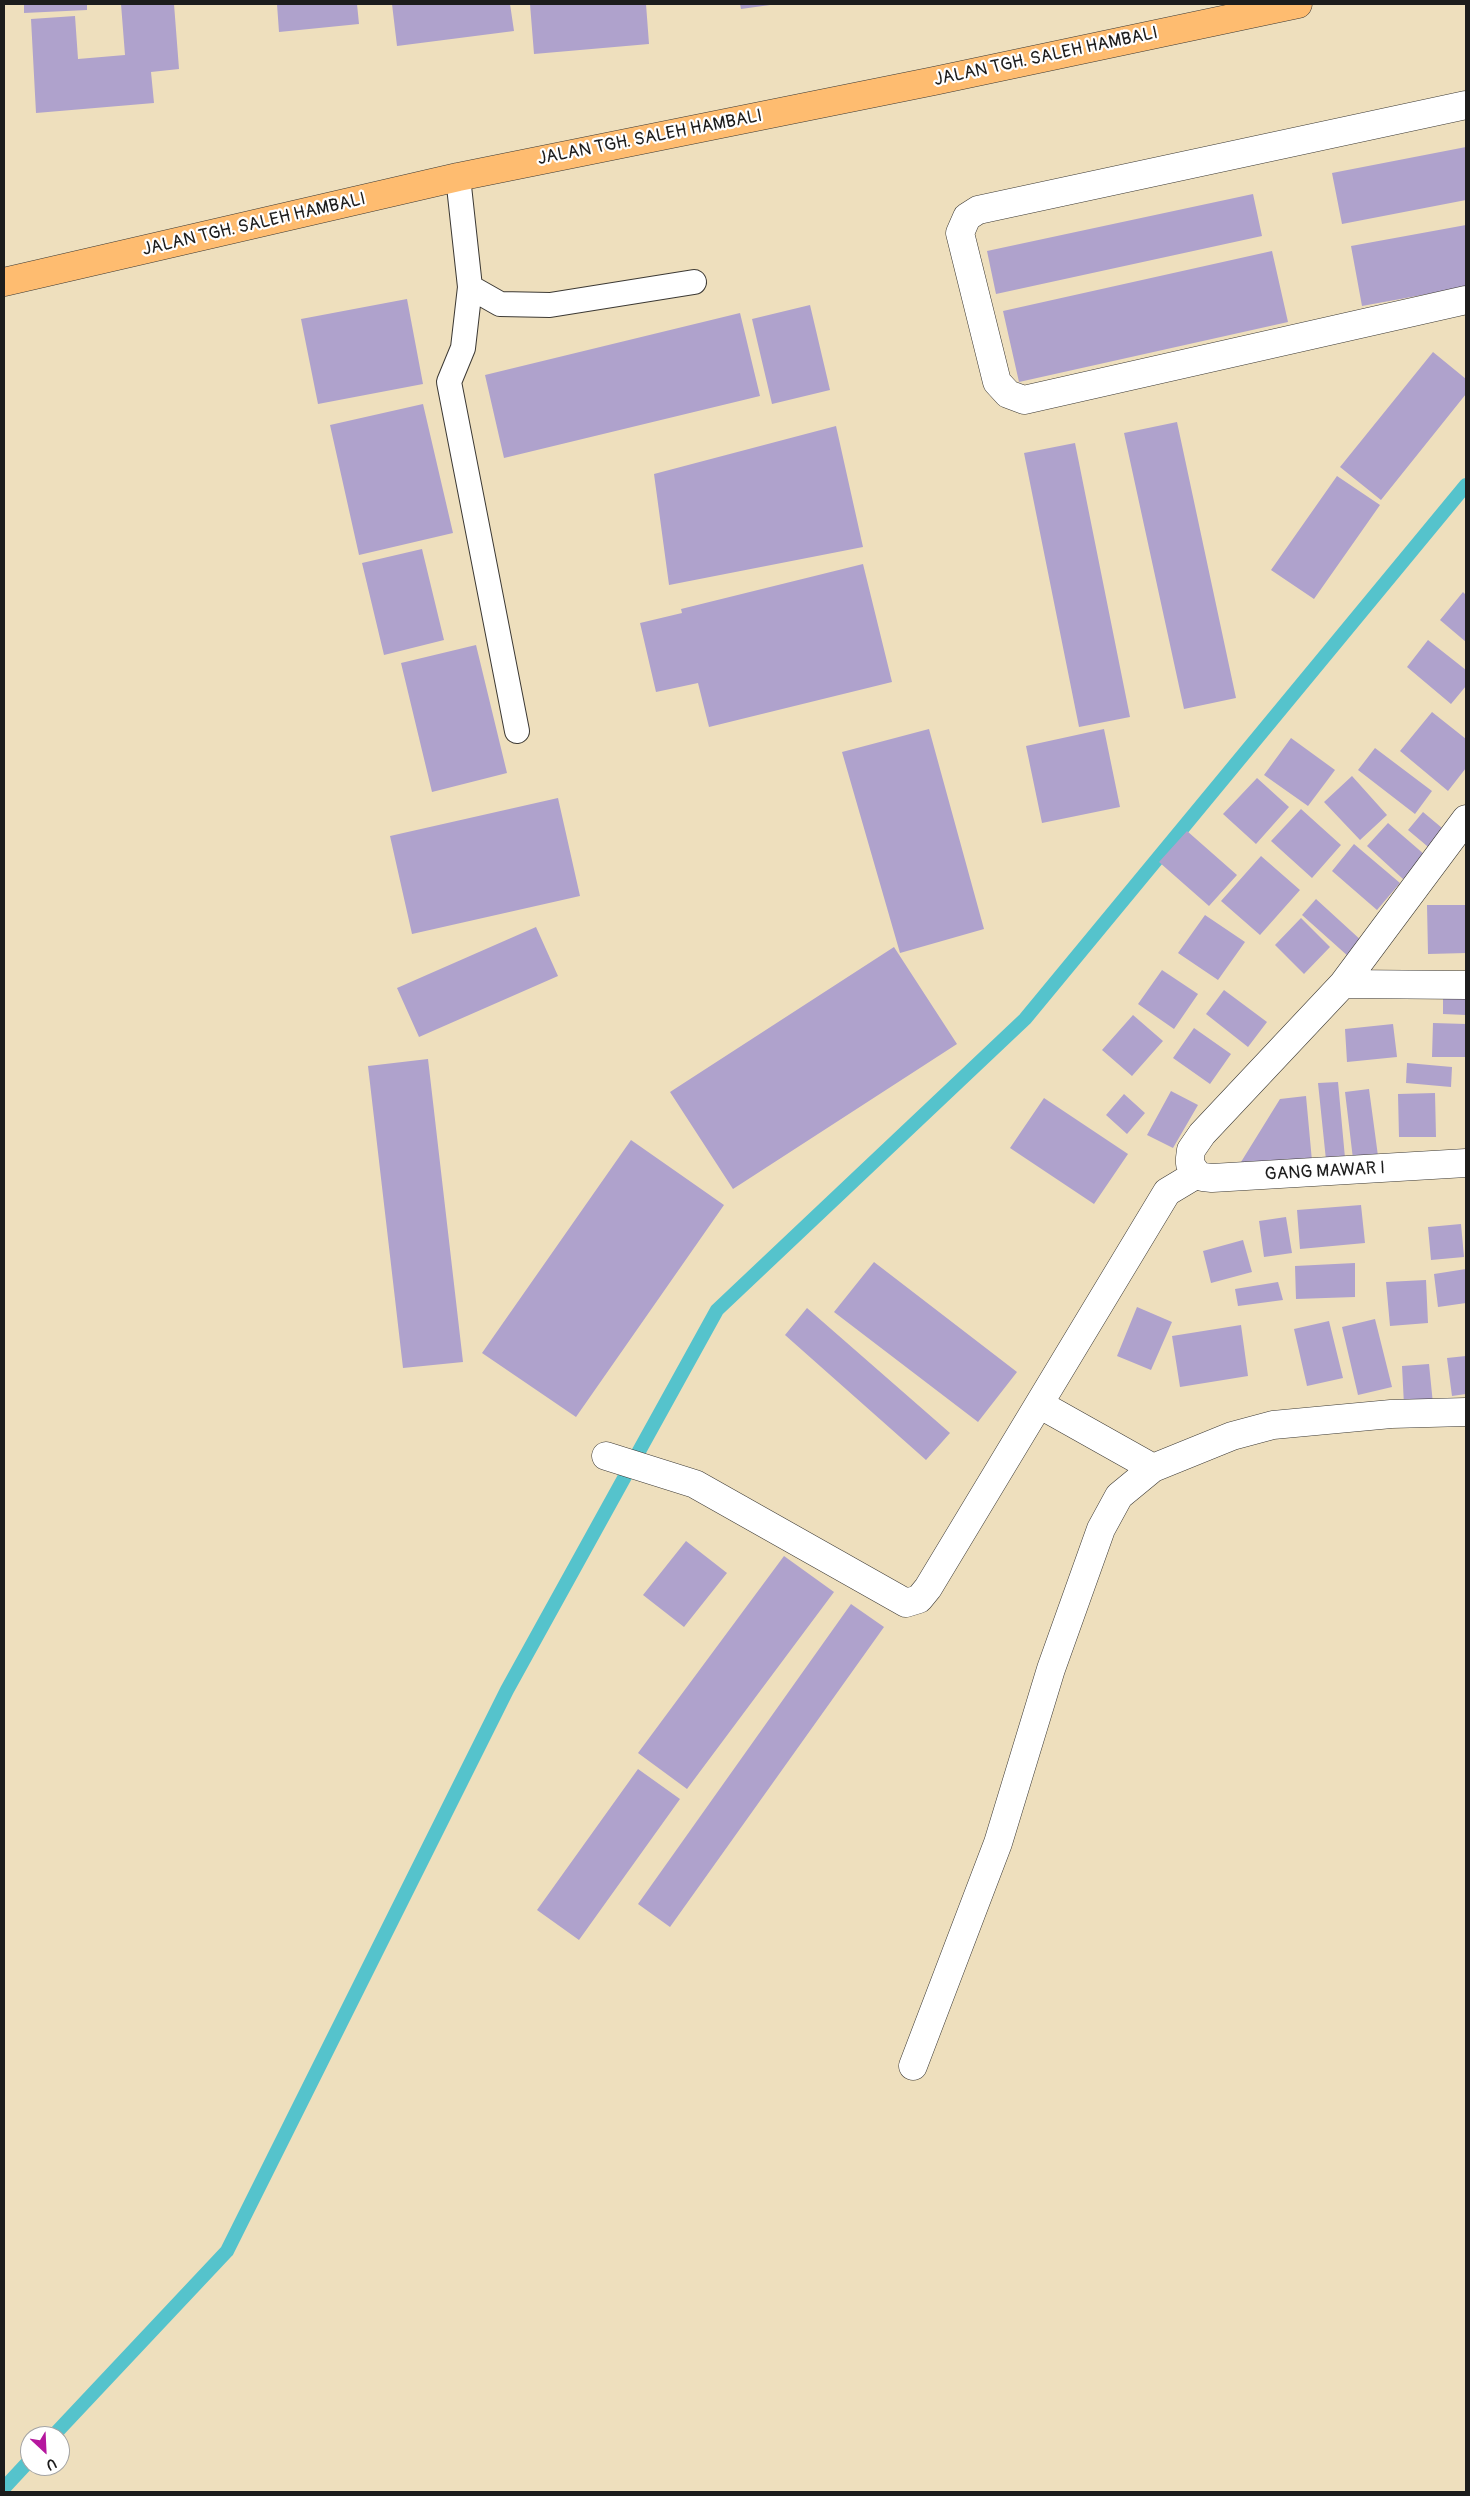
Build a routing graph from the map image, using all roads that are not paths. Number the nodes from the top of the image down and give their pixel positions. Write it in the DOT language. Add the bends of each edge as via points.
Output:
graph roads {
  1 [pos="1298,4"];
  2 [pos="1267,8"];
  3 [pos="1466,105"];
  4 [pos="458,177"];
  5 [pos="4,282"];
  6 [pos="694,282"];
  7 [pos="470,287"];
  8 [pos="1466,300"];
  9 [pos="517,731"];
  10 [pos="1466,819"];
  11 [pos="1343,984"];
  12 [pos="1466,985"];
  13 [pos="1466,1163"];
  14 [pos="1193,1169"];
  15 [pos="1039,1404"];
  16 [pos="1466,1412"];
  17 [pos="606,1456"];
  18 [pos="1153,1468"];
  19 [pos="913,2066"];
  1 -- 2 [label="highway, JALAN TGH. SALEH HAMBALI"];
  2 -- 4 [label="highway, JALAN TGH. SALEH HAMBALI"];
  3 -- 8 [label="street" via="981,209 967,217 960,233 997,382 1008,394 1024,400"];
  4 -- 5 [label="highway, JALAN TGH. SALEH HAMBALI"];
  4 -- 7 [label="lane"];
  6 -- 7 [label="lane" via="550,305 500,304"];
  7 -- 9 [label="lane" via="463,348 449,382"];
  10 -- 11 [label="street"];
  11 -- 12 [label="street"];
  11 -- 14 [label="street" via="1202,1134 1191,1150"];
  13 -- 14 [label="street, GANG MAWAR I" via="1216,1178 1203,1178"];
  14 -- 15 [label="street" via="1167,1192"];
  15 -- 17 [label="street" via="928,1588 919,1599 906,1603 695,1484"];
  15 -- 18 [label="street"];
  16 -- 18 [label="street" via="1382,1414 1273,1425 1232,1436"];
  18 -- 19 [label="street" via="1119,1496 1101,1529 1052,1669 998,1843"];
}
